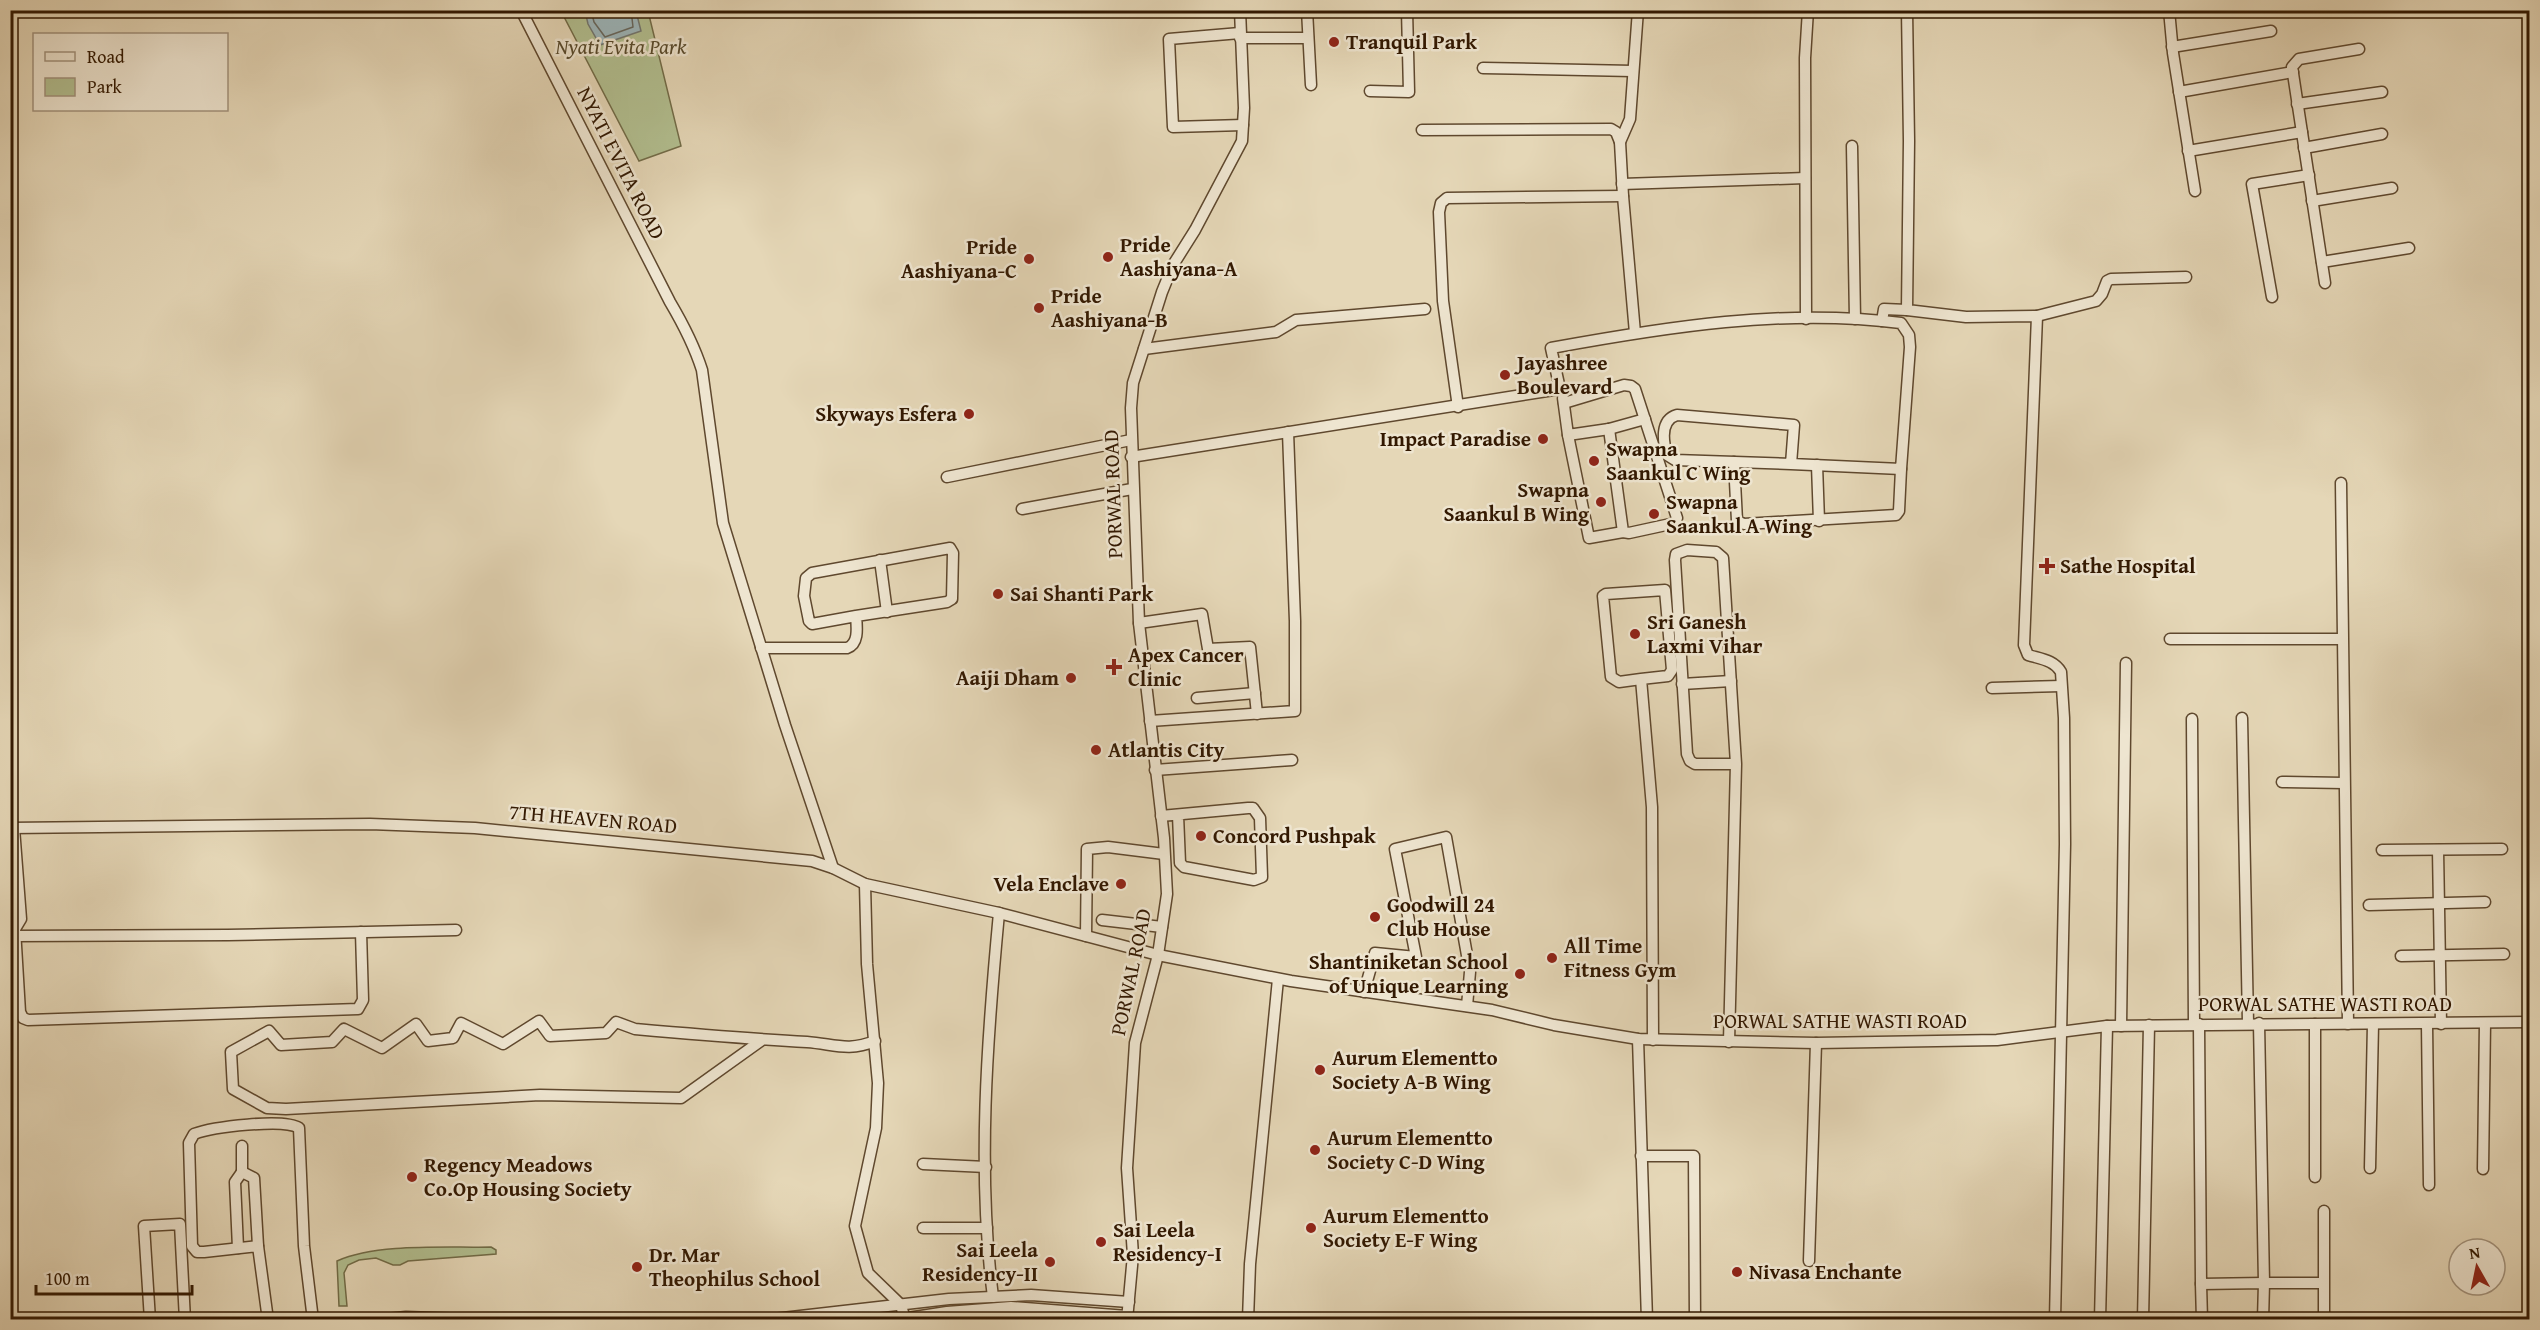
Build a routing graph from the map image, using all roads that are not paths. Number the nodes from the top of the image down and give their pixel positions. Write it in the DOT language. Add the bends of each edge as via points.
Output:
graph roads {
  1 [pos="521,10"];
  2 [pos="1240,10"];
  3 [pos="1308,10"];
  4 [pos="1407,10"];
  5 [pos="1638,10"];
  6 [pos="1808,10"];
  7 [pos="1907,10"];
  8 [pos="2169,10"];
  9 [pos="2271,31"];
  10 [pos="1240,35"];
  11 [pos="1308,38"];
  12 [pos="2172,47"];
  13 [pos="2359,49"];
  14 [pos="1483,68"];
  15 [pos="1633,70"];
  16 [pos="2293,72"];
  17 [pos="1311,85"];
  18 [pos="1370,91"];
  19 [pos="2179,92"];
  20 [pos="2382,92"];
  21 [pos="2297,104"];
  22 [pos="1243,125"];
  23 [pos="1422,130"];
  24 [pos="2302,132"];
  25 [pos="2382,134"];
  26 [pos="1620,142"];
  27 [pos="1852,146"];
  28 [pos="2304,148"];
  29 [pos="2188,151"];
  30 [pos="2309,175"];
  31 [pos="1805,178"];
  32 [pos="1622,184"];
  33 [pos="2392,188"];
  34 [pos="2195,191"];
  35 [pos="1623,196"];
  36 [pos="2312,201"];
  37 [pos="2409,248"];
  38 [pos="2322,262"];
  39 [pos="2186,277"];
  40 [pos="2325,283"];
  41 [pos="2272,297"];
  42 [pos="1425,309"];
  43 [pos="1907,310"];
  44 [pos="2037,316"];
  45 [pos="1806,319"];
  46 [pos="1855,319"];
  47 [pos="1882,321"];
  48 [pos="1635,333"];
  49 [pos="1144,349"];
  50 [pos="1560,389"];
  51 [pos="1564,403"];
  52 [pos="1458,407"];
  53 [pos="1645,419"];
  54 [pos="1609,429"];
  55 [pos="1288,432"];
  56 [pos="1568,435"];
  57 [pos="1131,440"];
  58 [pos="1131,457"];
  59 [pos="1734,462"];
  60 [pos="1791,464"];
  61 [pos="1817,465"];
  62 [pos="1901,469"];
  63 [pos="947,477"];
  64 [pos="2341,483"];
  65 [pos="1132,489"];
  66 [pos="1022,509"];
  67 [pos="1819,520"];
  68 [pos="1623,532"];
  69 [pos="880,560"];
  70 [pos="887,612"];
  71 [pos="856,616"];
  72 [pos="1139,623"];
  73 [pos="2170,639"];
  74 [pos="2342,639"];
  75 [pos="761,648"];
  76 [pos="2126,663"];
  77 [pos="1641,679"];
  78 [pos="1731,681"];
  79 [pos="1682,684"];
  80 [pos="2061,686"];
  81 [pos="1992,688"];
  82 [pos="1255,693"];
  83 [pos="1197,698"];
  84 [pos="1257,714"];
  85 [pos="2192,718"];
  86 [pos="2242,718"];
  87 [pos="1149,721"];
  88 [pos="1292,760"];
  89 [pos="1736,764"];
  90 [pos="1155,770"];
  91 [pos="2282,782"];
  92 [pos="2344,783"];
  93 [pos="1178,815"];
  94 [pos="1161,816"];
  95 [pos="12,828"];
  96 [pos="2502,849"];
  97 [pos="2382,850"];
  98 [pos="2438,850"];
  99 [pos="1164,854"];
  100 [pos="833,868"];
  101 [pos="865,884"];
  102 [pos="2486,902"];
  103 [pos="2438,903"];
  104 [pos="2369,905"];
  105 [pos="999,914"];
  106 [pos="1102,920"];
  107 [pos="1162,927"];
  108 [pos="13,930"];
  109 [pos="456,930"];
  110 [pos="361,932"];
  111 [pos="1086,936"];
  112 [pos="2504,954"];
  113 [pos="1158,955"];
  114 [pos="2438,955"];
  115 [pos="2401,956"];
  116 [pos="1278,979"];
  117 [pos="1364,992"];
  118 [pos="1467,1006"];
  119 [pos="2529,1022"];
  120 [pos="2254,1023"];
  121 [pos="2315,1023"];
  122 [pos="2485,1023"];
  123 [pos="2197,1024"];
  124 [pos="2348,1024"];
  125 [pos="2373,1024"];
  126 [pos="2427,1024"];
  127 [pos="2440,1024"];
  128 [pos="2149,1025"];
  129 [pos="2107,1026"];
  130 [pos="2121,1026"];
  131 [pos="2061,1032"];
  132 [pos="1638,1039"];
  133 [pos="762,1040"];
  134 [pos="1653,1040"];
  135 [pos="875,1041"];
  136 [pos="1729,1042"];
  137 [pos="1816,1043"];
  138 [pos="242,1146"];
  139 [pos="1641,1156"];
  140 [pos="922,1164"];
  141 [pos="986,1167"];
  142 [pos="2370,1168"];
  143 [pos="2483,1169"];
  144 [pos="242,1172"];
  145 [pos="2315,1178"];
  146 [pos="2429,1185"];
  147 [pos="2324,1211"];
  148 [pos="922,1228"];
  149 [pos="987,1228"];
  150 [pos="258,1246"];
  151 [pos="238,1248"];
  152 [pos="1809,1261"];
  153 [pos="2264,1283"];
  154 [pos="2323,1283"];
  155 [pos="2201,1284"];
  156 [pos="993,1297"];
  157 [pos="1129,1302"];
  158 [pos="901,1305"];
  159 [pos="1127,1318"];
  160 [pos="902,1319"];
  161 [pos="150,1320"];
  162 [pos="185,1320"];
  163 [pos="268,1320"];
  164 [pos="313,1320"];
  165 [pos="377,1320"];
  166 [pos="494,1320"];
  167 [pos="765,1320"];
  168 [pos="1065,1320"];
  169 [pos="1098,1320"];
  170 [pos="1248,1320"];
  171 [pos="1647,1320"];
  172 [pos="1695,1320"];
  173 [pos="2055,1320"];
  174 [pos="2100,1320"];
  175 [pos="2144,1320"];
  176 [pos="2202,1320"];
  177 [pos="2263,1320"];
  178 [pos="2324,1320"];
  1 -- 75 [label="street, NYATI EVITA ROAD" via="686,329 702,370 723,523"];
  2 -- 10 [label="street, PORWAL ROAD"];
  3 -- 11 [label="street"];
  4 -- 18 [label="street" via="1408,92"];
  5 -- 15 [label="street"];
  6 -- 31 [label="street"];
  7 -- 43 [label="street"];
  8 -- 12 [label="street"];
  9 -- 12 [label="street"];
  10 -- 11 [label="street"];
  10 -- 22 [label="street, PORWAL ROAD"];
  10 -- 22 [label="street" via="1169,39 1173,127"];
  11 -- 17 [label="street"];
  12 -- 19 [label="street"];
  13 -- 16 [label="street" via="2299,59 2294,62"];
  14 -- 15 [label="street"];
  15 -- 26 [label="street" via="1630,119"];
  16 -- 19 [label="street"];
  16 -- 21 [label="street"];
  19 -- 29 [label="street"];
  20 -- 21 [label="street"];
  21 -- 24 [label="street"];
  22 -- 49 [label="street, PORWAL ROAD" via="1239,148 1173,265"];
  23 -- 26 [label="street" via="1611,129"];
  24 -- 28 [label="street"];
  24 -- 29 [label="street"];
  25 -- 28 [label="street"];
  26 -- 32 [label="street"];
  27 -- 46 [label="street"];
  28 -- 30 [label="street"];
  29 -- 34 [label="street"];
  30 -- 36 [label="street"];
  30 -- 41 [label="street" via="2252,184"];
  31 -- 32 [label="street"];
  31 -- 45 [label="street"];
  32 -- 35 [label="street"];
  33 -- 36 [label="street"];
  35 -- 48 [label="street"];
  35 -- 52 [label="street" via="1447,198 1441,203 1443,301"];
  36 -- 38 [label="street"];
  37 -- 38 [label="street"];
  38 -- 40 [label="street"];
  39 -- 44 [label="street" via="2107,280 2096,301"];
  42 -- 49 [label="street" via="1296,320 1276,332"];
  43 -- 44 [label="street" via="1966,317"];
  43 -- 47 [label="street" via="1884,309"];
  44 -- 80 [label="street" via="2024,645 2028,655 2058,666"];
  45 -- 46 [label="street"];
  45 -- 48 [label="street" via="1727,321"];
  46 -- 47 [label="street"];
  47 -- 62 [label="street" via="1901,323 1909,335"];
  48 -- 50 [label="street" via="1551,348"];
  49 -- 57 [label="street, PORWAL ROAD" via="1133,384"];
  50 -- 51 [label="street"];
  50 -- 52 [label="street"];
  51 -- 53 [label="street" via="1631,386"];
  51 -- 56 [label="street"];
  52 -- 55 [label="street"];
  53 -- 54 [label="street"];
  53 -- 68 [label="street" via="1677,518 1669,526"];
  54 -- 56 [label="street"];
  54 -- 68 [label="street"];
  55 -- 58 [label="street"];
  55 -- 84 [label="street" via="1295,711"];
  56 -- 68 [label="street" via="1589,538"];
  57 -- 58 [label="street, PORWAL ROAD"];
  57 -- 63 [label="street"];
  58 -- 65 [label="street, PORWAL ROAD"];
  59 -- 60 [label="street"];
  59 -- 60 [label="street" via="1671,458 1665,449 1667,420 1677,415 1794,425"];
  59 -- 67 [label="street" via="1740,524"];
  60 -- 61 [label="street"];
  61 -- 62 [label="street"];
  61 -- 67 [label="street"];
  62 -- 67 [label="street" via="1896,515"];
  64 -- 74 [label="street"];
  65 -- 66 [label="street"];
  65 -- 72 [label="street, PORWAL ROAD"];
  69 -- 70 [label="street"];
  69 -- 70 [label="street" via="950,548 952,553 952,599"];
  69 -- 71 [label="street" via="812,573 806,578 804,596 812,624"];
  70 -- 71 [label="street"];
  71 -- 75 [label="street" via="855,642 847,648"];
  72 -- 82 [label="street" via="1202,614 1208,649 1250,647"];
  72 -- 87 [label="street, PORWAL ROAD"];
  73 -- 74 [label="street"];
  74 -- 92 [label="street"];
  75 -- 100 [label="street, NYATI EVITA ROAD"];
  76 -- 130 [label="street"];
  77 -- 77 [label="street" via="1619,682 1611,677 1603,596 1665,590 1672,670 1668,676"];
  77 -- 134 [label="street" via="1652,807"];
  78 -- 79 [label="street"];
  78 -- 79 [label="street" via="1723,558 1716,552 1687,550 1676,554 1675,560"];
  78 -- 89 [label="street"];
  79 -- 89 [label="street" via="1690,761"];
  80 -- 81 [label="street"];
  80 -- 131 [label="street" via="2065,844"];
  82 -- 83 [label="street"];
  82 -- 84 [label="street"];
  84 -- 87 [label="street"];
  85 -- 123 [label="street"];
  86 -- 120 [label="street"];
  87 -- 90 [label="street, PORWAL ROAD"];
  88 -- 90 [label="street"];
  89 -- 136 [label="street"];
  90 -- 94 [label="street, PORWAL ROAD"];
  91 -- 92 [label="street"];
  92 -- 124 [label="street"];
  93 -- 93 [label="street" via="1253,808 1260,818 1262,877 1254,880 1184,867 1180,863"];
  93 -- 94 [label="street"];
  94 -- 99 [label="street, PORWAL ROAD"];
  95 -- 100 [label="street, 7TH HEAVEN ROAD" via="370,824 475,828 812,861"];
  95 -- 108 [label="street" via="21,919"];
  96 -- 98 [label="street"];
  97 -- 98 [label="street"];
  98 -- 103 [label="street"];
  99 -- 107 [label="street, PORWAL ROAD" via="1167,894"];
  99 -- 111 [label="street" via="1108,847 1087,849"];
  100 -- 101 [label="street, 7TH HEAVEN ROAD"];
  101 -- 105 [label="street, 7TH HEAVEN ROAD"];
  101 -- 135 [label="street" via="867,964"];
  102 -- 103 [label="street"];
  103 -- 104 [label="street"];
  103 -- 114 [label="street"];
  105 -- 111 [label="street, 7TH HEAVEN ROAD"];
  105 -- 141 [label="street" via="990,1029"];
  106 -- 107 [label="street"];
  107 -- 113 [label="street, PORWAL ROAD"];
  108 -- 110 [label="street" via="228,935"];
  108 -- 110 [label="street" via="20,1012 23,1018 33,1020 358,1009 363,1000"];
  109 -- 110 [label="street"];
  111 -- 113 [label="street, 7TH HEAVEN ROAD"];
  112 -- 114 [label="street"];
  113 -- 116 [label="street, PORWAL SATHE WASTI ROAD"];
  113 -- 157 [label="street, PORWAL ROAD" via="1135,1043 1127,1168 1133,1255"];
  114 -- 115 [label="street"];
  114 -- 127 [label="street"];
  116 -- 117 [label="street, PORWAL SATHE WASTI ROAD"];
  116 -- 170 [label="street"];
  117 -- 118 [label="street, PORWAL SATHE WASTI ROAD"];
  117 -- 118 [label="street" via="1375,953 1416,957 1395,849 1446,837 1470,972"];
  118 -- 132 [label="street, PORWAL SATHE WASTI ROAD"];
  119 -- 122 [label="street, PORWAL SATHE WASTI ROAD"];
  120 -- 121 [label="street, PORWAL SATHE WASTI ROAD"];
  120 -- 123 [label="street, PORWAL SATHE WASTI ROAD"];
  120 -- 153 [label="street"];
  121 -- 124 [label="street, PORWAL SATHE WASTI ROAD"];
  121 -- 145 [label="street"];
  122 -- 127 [label="street, PORWAL SATHE WASTI ROAD"];
  122 -- 143 [label="street"];
  123 -- 128 [label="street, PORWAL SATHE WASTI ROAD"];
  123 -- 155 [label="street"];
  124 -- 125 [label="street, PORWAL SATHE WASTI ROAD"];
  125 -- 126 [label="street, PORWAL SATHE WASTI ROAD"];
  125 -- 142 [label="street"];
  126 -- 127 [label="street, PORWAL SATHE WASTI ROAD"];
  126 -- 146 [label="street"];
  128 -- 130 [label="street, PORWAL SATHE WASTI ROAD"];
  128 -- 175 [label="street"];
  129 -- 130 [label="street, PORWAL SATHE WASTI ROAD"];
  129 -- 131 [label="street, PORWAL SATHE WASTI ROAD"];
  129 -- 174 [label="street"];
  131 -- 137 [label="street, PORWAL SATHE WASTI ROAD" via="1997,1040"];
  131 -- 173 [label="street"];
  132 -- 134 [label="street, PORWAL SATHE WASTI ROAD"];
  132 -- 139 [label="street"];
  133 -- 133 [label="street" via="635,1029 616,1022 606,1033 550,1036 539,1021 503,1044 461,1023 453,1038 428,1041 416,1024 382,1048 344,1029 333,1041 281,1045 269,1031 231,1052 233,1089 267,1108 286,1109 540,1095 681,1098"];
  133 -- 135 [label="street" via="849,1048"];
  134 -- 136 [label="street, PORWAL SATHE WASTI ROAD"];
  135 -- 158 [label="street" via="876,1128 855,1226 868,1273"];
  136 -- 137 [label="street, PORWAL SATHE WASTI ROAD"];
  137 -- 152 [label="street"];
  138 -- 144 [label="street"];
  139 -- 171 [label="street"];
  139 -- 172 [label="street" via="1694,1155"];
  140 -- 141 [label="street"];
  141 -- 149 [label="street"];
  144 -- 150 [label="street" via="254,1178"];
  144 -- 151 [label="street" via="235,1182"];
  147 -- 154 [label="street"];
  148 -- 149 [label="street"];
  149 -- 156 [label="street"];
  150 -- 151 [label="street"];
  150 -- 163 [label="street"];
  151 -- 164 [label="street" via="197,1252 192,1246 189,1143 194,1134 225,1126 293,1124 299,1128 304,1246"];
  153 -- 154 [label="street"];
  153 -- 155 [label="street"];
  153 -- 177 [label="street"];
  154 -- 178 [label="street"];
  155 -- 176 [label="street"];
  156 -- 157 [label="street" via="1031,1295"];
  156 -- 158 [label="street"];
  157 -- 159 [label="street, PORWAL ROAD"];
  158 -- 160 [label="street"];
  158 -- 167 [label="street"];
  159 -- 160 [label="street" via="1011,1307"];
  161 -- 162 [label="street" via="144,1226 180,1224"];
  165 -- 166 [label="street"];
  168 -- 169 [label="street"];
}
